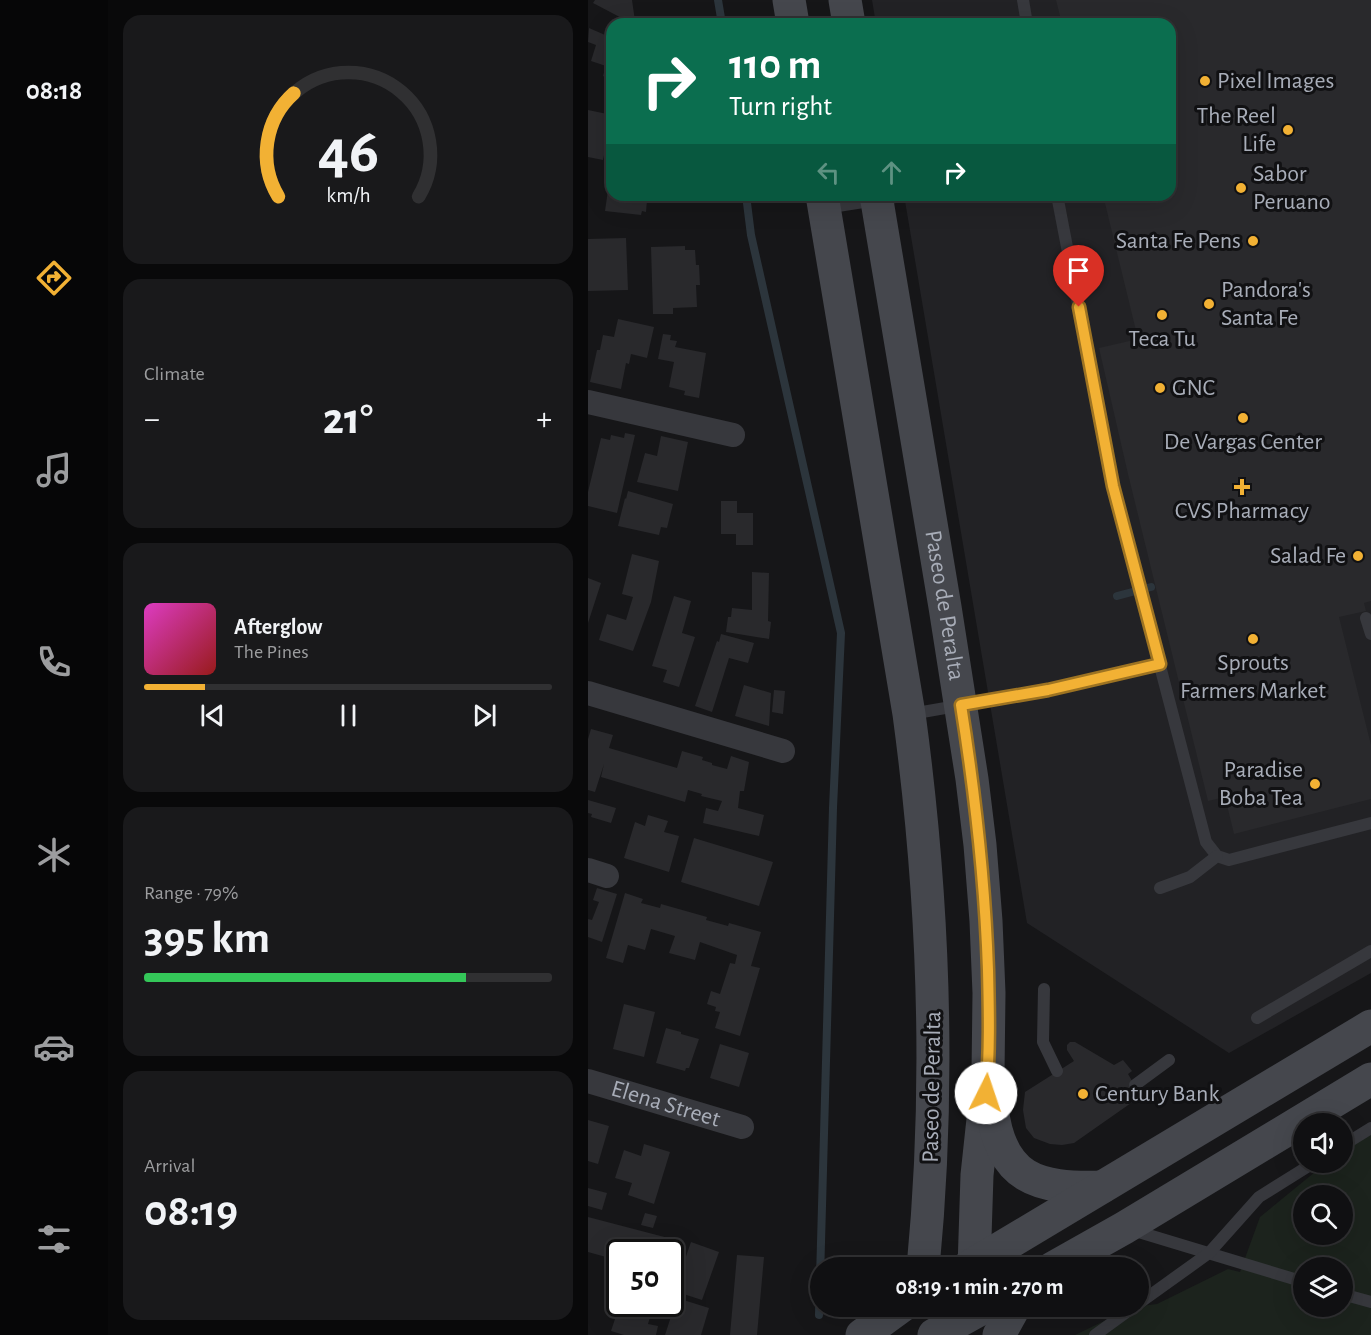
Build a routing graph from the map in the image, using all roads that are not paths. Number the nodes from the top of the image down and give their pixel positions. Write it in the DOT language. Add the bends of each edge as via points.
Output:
graph roads {
  1 [pos="789,0"];
  2 [pos="845,0"];
  3 [pos="1023,0"];
  4 [pos="792,18"];
  5 [pos="848,18"];
  6 [pos="1026,18"];
  7 [pos="888,201"];
  8 [pos="1058,201"];
  9 [pos="823,202"];
  10 [pos="588,402"];
  11 [pos="733,435"];
  12 [pos="1366,618"];
  13 [pos="1371,634"];
  14 [pos="1160,664"];
  15 [pos="588,693"];
  16 [pos="961,705"];
  17 [pos="909,714"];
  18 [pos="783,751"];
  19 [pos="1371,823"];
  20 [pos="1217,856"];
  21 [pos="1160,888"];
  22 [pos="1371,951"];
  23 [pos="1044,989"];
  24 [pos="1257,1018"];
  25 [pos="1371,1026"];
  26 [pos="1169,1060"];
  27 [pos="1058,1071"];
  28 [pos="988,1073"];
  29 [pos="1371,1078"];
  30 [pos="588,1081"];
  31 [pos="1135,1085"];
  32 [pos="742,1126"];
  33 [pos="1371,1128"];
  34 [pos="1353,1139"];
  35 [pos="1297,1173"];
  36 [pos="1102,1187"];
  37 [pos="1124,1228"];
  38 [pos="1209,1253"];
  39 [pos="924,1257"];
  40 [pos="972,1257"];
  41 [pos="987,1257"];
  42 [pos="1073,1257"];
  43 [pos="1293,1279"];
  44 [pos="1149,1296"];
  45 [pos="1353,1297"];
  46 [pos="1371,1302"];
  47 [pos="887,1317"];
  48 [pos="917,1317"];
  49 [pos="970,1317"];
  50 [pos="1009,1317"];
  51 [pos="1120,1317"];
  52 [pos="862,1335"];
  53 [pos="915,1335"];
  54 [pos="934,1335"];
  55 [pos="999,1335"];
  56 [pos="1095,1335"];
  1 -- 4 [label="main road"];
  2 -- 5 [label="main road"];
  3 -- 6 [label="lane"];
  7 -- 16 [label="main road, Paseo de Peralta"];
  8 -- 14 [label="lane" via="1113,486"];
  9 -- 17 [label="main road, Paseo de Peralta"];
  10 -- 11 [label="street"];
  12 -- 13 [label="lane"];
  14 -- 16 [label="lane"];
  14 -- 20 [label="lane" via="1206,842"];
  15 -- 18 [label="street"];
  16 -- 17 [label="lane"];
  16 -- 28 [label="main road, Paseo de Peralta" via="979,834 986,921"];
  17 -- 39 [label="main road, Paseo de Peralta" via="933,972 933,1123"];
  19 -- 20 [label="lane" via="1230,860"];
  20 -- 21 [label="lane" via="1190,877"];
  22 -- 24 [label="lane"];
  23 -- 27 [label="lane" via="1043,1042"];
  25 -- 36 [label="main road"];
  26 -- 31 [label="lane"];
  28 -- 36 [label="main road" via="997,1137 1011,1162 1024,1175 1049,1185"];
  28 -- 40 [label="main road, Paseo de Peralta"];
  29 -- 37 [label="main road"];
  30 -- 32 [label="street, Elena Street"];
  33 -- 34 [label="lane"];
  35 -- 38 [label="lane" via="1259,1197"];
  36 -- 41 [label="main road"];
  37 -- 38 [label="lane"];
  37 -- 42 [label="main road"];
  38 -- 43 [label="lane"];
  38 -- 44 [label="lane"];
  45 -- 46 [label="lane"];
  47 -- 52 [label="main road"];
  48 -- 53 [label="main road"];
  49 -- 54 [label="main road"];
  50 -- 55 [label="main road"];
  51 -- 56 [label="lane"];
}
